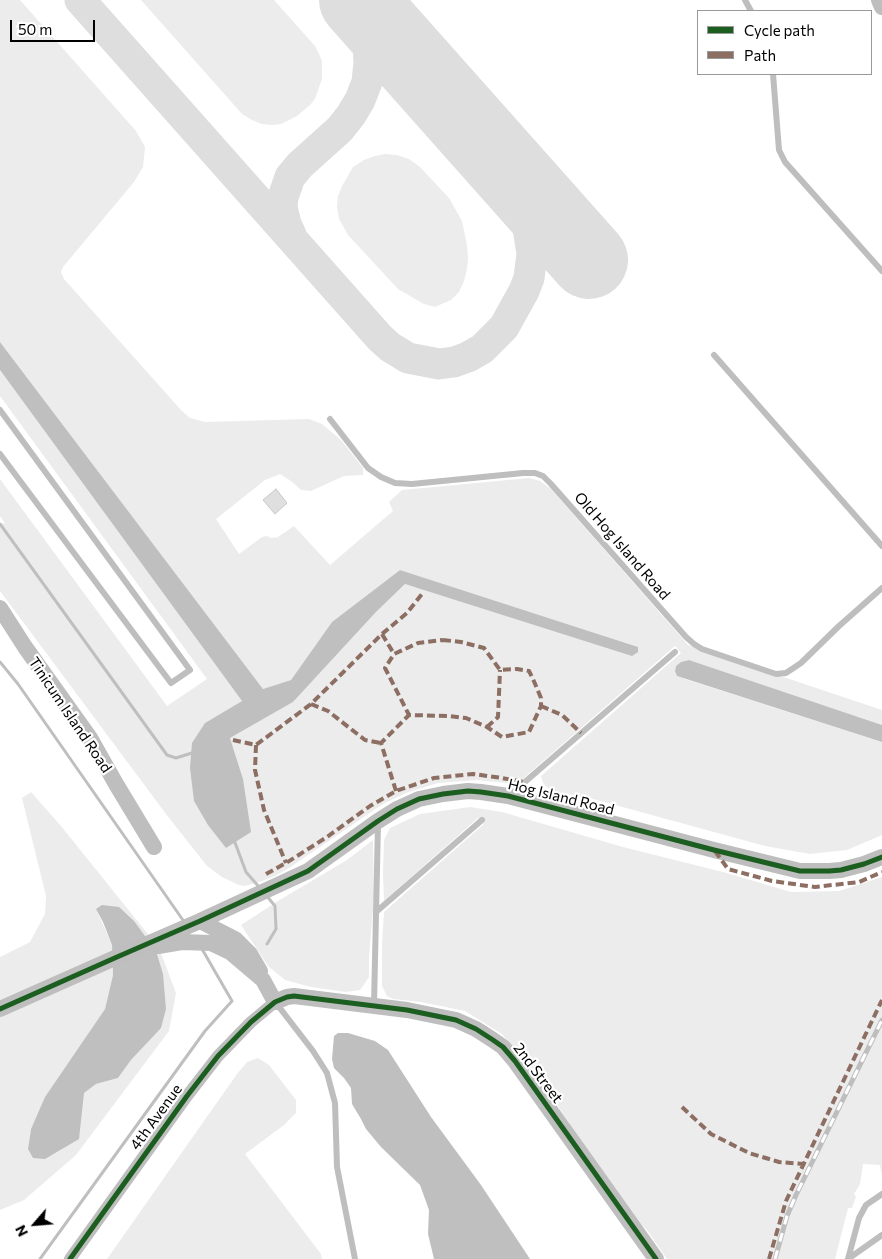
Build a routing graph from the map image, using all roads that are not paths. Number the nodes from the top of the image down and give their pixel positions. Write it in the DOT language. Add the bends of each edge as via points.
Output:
graph roads {
  1 [pos="879,0"];
  2 [pos="882,7"];
  3 [pos="773,75"];
  4 [pos="882,271"];
  5 [pos="714,355"];
  6 [pos="0,410"];
  7 [pos="330,419"];
  8 [pos="0,454"];
  9 [pos="882,546"];
  10 [pos="882,588"];
  11 [pos="0,608"];
  12 [pos="675,652"];
  13 [pos="508,796"];
  14 [pos="378,820"];
  15 [pos="482,820"];
  16 [pos="154,847"];
  17 [pos="882,857"];
  18 [pos="376,912"];
  19 [pos="197,922"];
  20 [pos="117,956"];
  21 [pos="263,980"];
  22 [pos="275,1002"];
  23 [pos="374,1007"];
  24 [pos="0,1009"];
  25 [pos="882,1194"];
  26 [pos="882,1235"];
  27 [pos="70,1259"];
  28 [pos="355,1259"];
  29 [pos="656,1259"];
  30 [pos="848,1259"];
  1 -- 2 [label="street"];
  3 -- 4 [label="lane" via="779,150 785,162"];
  5 -- 9 [label="lane"];
  6 -- 8 [label="lane" via="190,670 171,683"];
  7 -- 10 [label="lane, Old Hog Island Road" via="368,468 395,483 523,473 543,476 694,644 776,674 786,673 801,663"];
  11 -- 16 [label="street, Tinicum Island Road" via="90,738"];
  12 -- 13 [label="lane"];
  13 -- 14 [label="street, Hog Island Road" via="481,792 443,794 419,799"];
  13 -- 17 [label="street, Hog Island Road" via="800,871 841,870"];
  14 -- 18 [label="lane"];
  14 -- 19 [label="street, Hog Island Road" via="308,871"];
  15 -- 18 [label="lane"];
  18 -- 23 [label="lane"];
  19 -- 20 [label="street, Hog Island Road"];
  19 -- 21 [label="street" via="235,939 250,954"];
  20 -- 21 [label="street" via="165,944 211,943 230,952"];
  20 -- 24 [label="street"];
  21 -- 22 [label="street"];
  22 -- 23 [label="street, 2nd Street" via="294,996"];
  22 -- 27 [label="street, 4th Avenue" via="213,1062"];
  22 -- 28 [label="lane" via="327,1073 335,1103 338,1167"];
  23 -- 29 [label="street, 2nd Street" via="456,1020 503,1047"];
  25 -- 30 [label="lane" via="866,1205 859,1218"];
  26 -- 30 [label="lane"];
}
